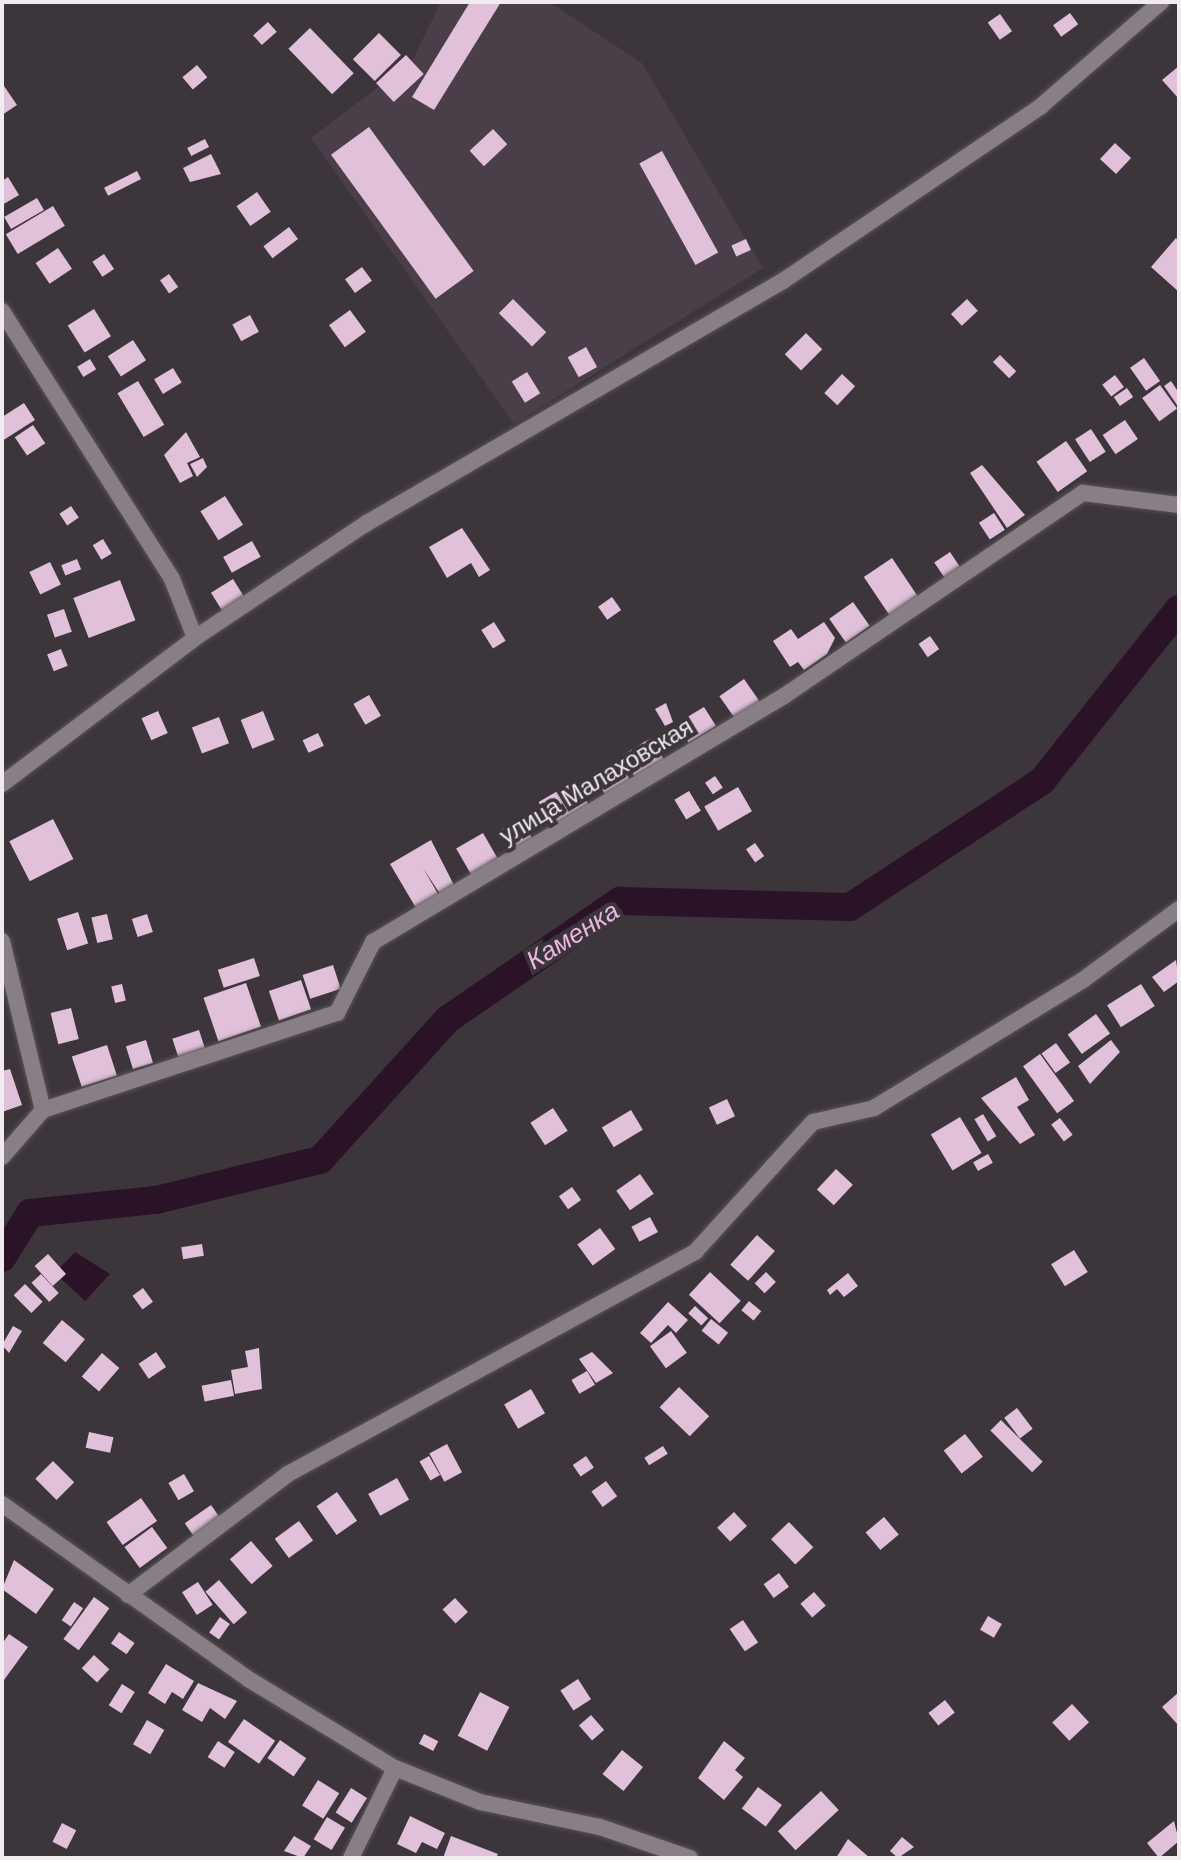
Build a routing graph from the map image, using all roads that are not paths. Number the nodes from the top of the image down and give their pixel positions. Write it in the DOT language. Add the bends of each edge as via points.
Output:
graph roads {
  1 [pos="1161,2"];
  2 [pos="2,311"];
  3 [pos="1179,505"];
  4 [pos="195,638"];
  5 [pos="2,784"];
  6 [pos="1179,909"];
  7 [pos="2,941"];
  8 [pos="43,1110"];
  9 [pos="2,1157"];
  10 [pos="2,1504"];
  11 [pos="128,1595"];
  12 [pos="395,1768"];
  13 [pos="351,1858"];
  14 [pos="690,1858"];
  1 -- 4 [label="street" via="1041,106 783,281 393,507"];
  2 -- 4 [label="street" via="172,579"];
  3 -- 8 [label="street, улица Малаховская" via="1083,493 784,696 373,942 337,1013"];
  4 -- 5 [label="street"];
  6 -- 11 [label="street" via="1083,980 874,1108 813,1122 695,1252 288,1474"];
  7 -- 8 [label="street"];
  8 -- 9 [label="street"];
  10 -- 11 [label="street"];
  11 -- 12 [label="street"];
  12 -- 13 [label="street"];
  12 -- 14 [label="street" via="480,1802 600,1827"];
}
